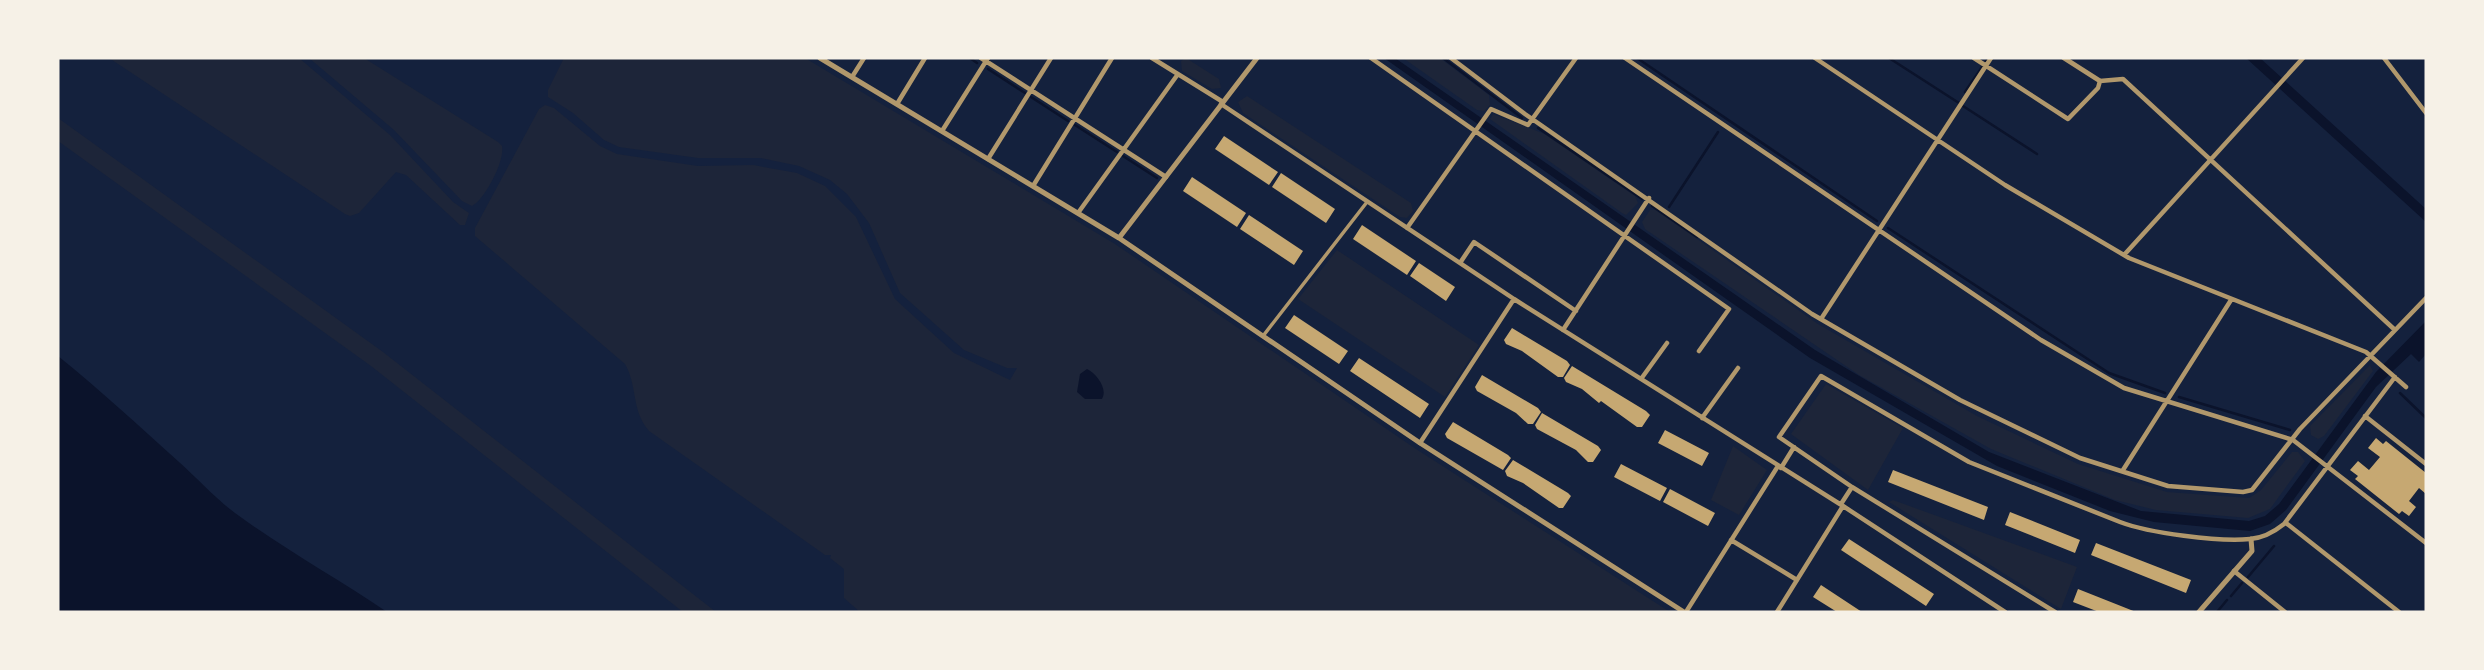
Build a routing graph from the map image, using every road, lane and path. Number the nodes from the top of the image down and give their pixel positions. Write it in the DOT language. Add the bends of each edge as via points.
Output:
graph roads {
  1 [pos="820,58"];
  2 [pos="864,58"];
  3 [pos="925,58"];
  4 [pos="1051,58"];
  5 [pos="1112,58"];
  6 [pos="1152,58"];
  7 [pos="1257,58"];
  8 [pos="1371,58"];
  9 [pos="1451,58"];
  10 [pos="1576,58"];
  11 [pos="1625,58"];
  12 [pos="1815,58"];
  13 [pos="1974,58"];
  14 [pos="1991,58"];
  15 [pos="2064,58"];
  16 [pos="2303,58"];
  17 [pos="2384,58"];
  18 [pos="985,59"];
  19 [pos="1986,66"];
  20 [pos="1178,74"];
  21 [pos="852,77"];
  22 [pos="2100,81"];
  23 [pos="1031,90"];
  24 [pos="1222,103"];
  25 [pos="897,104"];
  26 [pos="2426,113"];
  27 [pos="1074,118"];
  28 [pos="1533,119"];
  29 [pos="1476,130"];
  30 [pos="942,131"];
  31 [pos="1938,140"];
  32 [pos="1124,149"];
  33 [pos="988,159"];
  34 [pos="2210,159"];
  35 [pos="1166,177"];
  36 [pos="1033,186"];
  37 [pos="1649,198"];
  38 [pos="1367,202"];
  39 [pos="1078,213"];
  40 [pos="1407,228"];
  41 [pos="1879,230"];
  42 [pos="1625,235"];
  43 [pos="1119,238"];
  44 [pos="2124,255"];
  45 [pos="1460,263"];
  46 [pos="2426,298"];
  47 [pos="1514,299"];
  48 [pos="2231,300"];
  49 [pos="1576,311"];
  50 [pos="1821,319"];
  51 [pos="1563,330"];
  52 [pos="2395,330"];
  53 [pos="1263,336"];
  54 [pos="1667,343"];
  55 [pos="1699,351"];
  56 [pos="2373,358"];
  57 [pos="1738,368"];
  58 [pos="2393,376"];
  59 [pos="1641,380"];
  60 [pos="2406,387"];
  61 [pos="2167,401"];
  62 [pos="2365,416"];
  63 [pos="1702,418"];
  64 [pos="2292,439"];
  65 [pos="1420,443"];
  66 [pos="1794,447"];
  67 [pos="2326,464"];
  68 [pos="2426,464"];
  69 [pos="1779,467"];
  70 [pos="2123,470"];
  71 [pos="1852,487"];
  72 [pos="1842,505"];
  73 [pos="2286,523"];
  74 [pos="2251,539"];
  75 [pos="1731,540"];
  76 [pos="2426,543"];
  77 [pos="2234,571"];
  78 [pos="1797,580"];
  79 [pos="1685,612"];
  80 [pos="1777,612"];
  81 [pos="2005,612"];
  82 [pos="2055,612"];
  83 [pos="2199,612"];
  84 [pos="2285,612"];
  85 [pos="2399,612"];
  1 -- 21 [label="street"];
  2 -- 21 [label="street"];
  3 -- 25 [label="street"];
  4 -- 23 [label="street"];
  5 -- 27 [label="street"];
  6 -- 20 [label="street"];
  7 -- 24 [label="street"];
  8 -- 29 [label="street"];
  9 -- 28 [label="street"];
  10 -- 28 [label="street"];
  11 -- 41 [label="street"];
  12 -- 31 [label="street"];
  13 -- 19 [label="street"];
  14 -- 19 [label="street"];
  15 -- 22 [label="street"];
  16 -- 34 [label="street"];
  17 -- 26 [label="street"];
  18 -- 23 [label="street"];
  18 -- 30 [label="street"];
  19 -- 22 [label="street" via="2068,119"];
  19 -- 31 [label="street"];
  20 -- 24 [label="street"];
  20 -- 32 [label="street"];
  21 -- 25 [label="street"];
  22 -- 34 [label="street" via="2123,79"];
  23 -- 27 [label="street"];
  23 -- 33 [label="street"];
  24 -- 35 [label="street"];
  24 -- 38 [label="street"];
  25 -- 30 [label="street"];
  27 -- 32 [label="street"];
  27 -- 36 [label="street"];
  28 -- 29 [label="street" via="1528,125 1491,109"];
  28 -- 37 [label="street"];
  29 -- 40 [label="street"];
  29 -- 42 [label="street"];
  30 -- 33 [label="street"];
  31 -- 41 [label="street"];
  31 -- 44 [label="street"];
  32 -- 35 [label="street"];
  32 -- 39 [label="street"];
  33 -- 36 [label="street"];
  34 -- 44 [label="street"];
  34 -- 52 [label="street"];
  35 -- 43 [label="street"];
  36 -- 39 [label="street"];
  37 -- 42 [label="street"];
  37 -- 50 [label="street"];
  38 -- 40 [label="street"];
  38 -- 53 [label="street"];
  39 -- 43 [label="street"];
  40 -- 45 [label="street"];
  41 -- 50 [label="street"];
  41 -- 61 [label="street" via="2106,379"];
  42 -- 49 [label="street"];
  42 -- 55 [label="street" via="1728,309"];
  43 -- 53 [label="street"];
  44 -- 48 [label="street"];
  45 -- 47 [label="street"];
  45 -- 49 [label="street" via="1474,242"];
  46 -- 52 [label="street"];
  47 -- 51 [label="street"];
  47 -- 65 [label="street"];
  48 -- 56 [label="street"];
  48 -- 61 [label="street"];
  49 -- 51 [label="street"];
  50 -- 70 [label="street" via="2000,421 2071,455"];
  51 -- 59 [label="street"];
  52 -- 56 [label="street"];
  53 -- 65 [label="street"];
  54 -- 59 [label="street"];
  56 -- 58 [label="street"];
  56 -- 64 [label="street"];
  57 -- 63 [label="street"];
  58 -- 60 [label="street"];
  58 -- 62 [label="street"];
  59 -- 63 [label="street"];
  61 -- 64 [label="street"];
  61 -- 70 [label="street"];
  62 -- 67 [label="street"];
  62 -- 68 [label="street"];
  63 -- 69 [label="street"];
  64 -- 67 [label="street"];
  64 -- 70 [label="street" via="2248,492 2168,486"];
  65 -- 79 [label="street"];
  66 -- 69 [label="street"];
  66 -- 71 [label="street"];
  66 -- 74 [label="street" via="1779,437 1821,376 1969,462 2120,522 2153,530"];
  67 -- 73 [label="street"];
  67 -- 76 [label="street"];
  69 -- 72 [label="street"];
  69 -- 75 [label="street"];
  71 -- 72 [label="street"];
  71 -- 82 [label="street"];
  72 -- 78 [label="street"];
  72 -- 81 [label="street"];
  73 -- 74 [label="street"];
  73 -- 85 [label="street"];
  74 -- 77 [label="street" via="2252,551"];
  75 -- 78 [label="street"];
  75 -- 79 [label="street"];
  77 -- 83 [label="street"];
  77 -- 84 [label="street"];
  78 -- 80 [label="street"];
}
